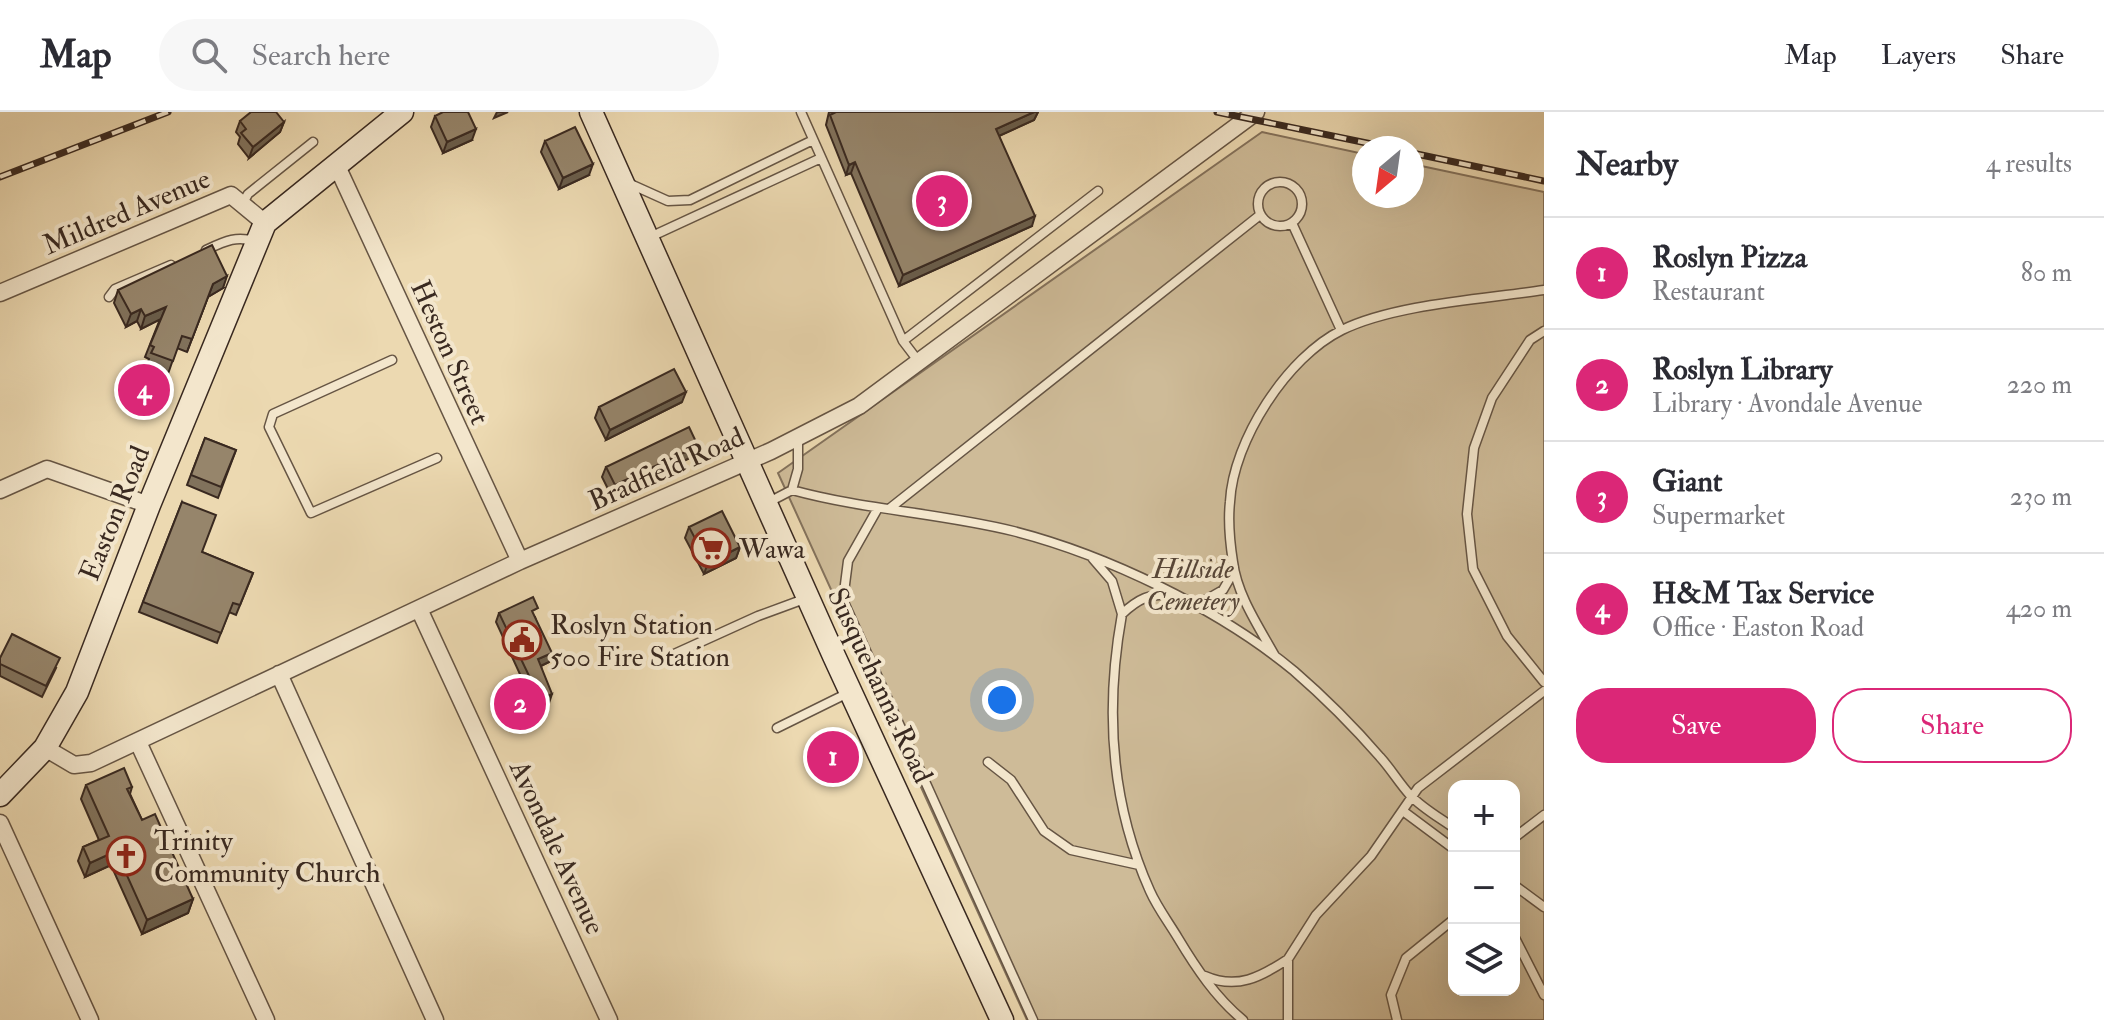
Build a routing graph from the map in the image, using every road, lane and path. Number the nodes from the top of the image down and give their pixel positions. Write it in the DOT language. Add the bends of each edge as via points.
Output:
graph roads {
  1 [pos="402,112"];
  2 [pos="591,112"];
  3 [pos="801,112"];
  4 [pos="1256,112"];
  5 [pos="813,140"];
  6 [pos="313,142"];
  7 [pos="821,158"];
  8 [pos="336,164"];
  9 [pos="621,180"];
  10 [pos="1098,191"];
  11 [pos="243,203"];
  12 [pos="1260,215"];
  13 [pos="1292,223"];
  14 [pos="262,233"];
  15 [pos="647,238"];
  16 [pos="191,257"];
  17 [pos="179,262"];
  18 [pos="1539,291"];
  19 [pos="0,293"];
  20 [pos="109,297"];
  21 [pos="1544,301"];
  22 [pos="1341,330"];
  23 [pos="1544,330"];
  24 [pos="903,341"];
  25 [pos="392,360"];
  26 [pos="919,362"];
  27 [pos="798,438"];
  28 [pos="437,458"];
  29 [pos="746,459"];
  30 [pos="0,490"];
  31 [pos="792,490"];
  32 [pos="766,504"];
  33 [pos="149,505"];
  34 [pos="878,508"];
  35 [pos="889,509"];
  36 [pos="1087,555"];
  37 [pos="520,561"];
  38 [pos="1235,570"];
  39 [pos="1176,596"];
  40 [pos="808,598"];
  41 [pos="1195,606"];
  42 [pos="419,609"];
  43 [pos="1122,614"];
  44 [pos="1276,659"];
  45 [pos="661,660"];
  46 [pos="279,674"];
  47 [pos="1544,682"];
  48 [pos="1544,691"];
  49 [pos="851,692"];
  50 [pos="777,728"];
  51 [pos="138,742"];
  52 [pos="45,748"];
  53 [pos="988,762"];
  54 [pos="0,795"];
  55 [pos="1412,797"];
  56 [pos="1403,811"];
  57 [pos="1544,815"];
  58 [pos="0,823"];
  59 [pos="1448,824"];
  60 [pos="1520,833"];
  61 [pos="1448,845"];
  62 [pos="1139,865"];
  63 [pos="1520,889"];
  64 [pos="1544,907"];
  65 [pos="1448,924"];
  66 [pos="1520,948"];
  67 [pos="1288,959"];
  68 [pos="1202,975"];
  69 [pos="1544,995"];
  70 [pos="90,1020"];
  71 [pos="266,1020"];
  72 [pos="435,1020"];
  73 [pos="609,1020"];
  74 [pos="1002,1020"];
  75 [pos="1033,1020"];
  76 [pos="1243,1020"];
  77 [pos="1288,1020"];
  78 [pos="1397,1020"];
  1 -- 8 [label="main road, Easton Road"];
  2 -- 9 [label="main road, Susquehanna Road"];
  3 -- 5 [label="lane"];
  4 -- 26 [label="street, Bradfield Road"];
  5 -- 7 [label="lane"];
  5 -- 9 [label="lane" via="690,200 668,201"];
  6 -- 11 [label="lane"];
  7 -- 15 [label="lane"];
  7 -- 24 [label="lane"];
  8 -- 14 [label="main road, Easton Road"];
  8 -- 37 [label="street, Heston Street"];
  9 -- 15 [label="main road, Susquehanna Road"];
  10 -- 24 [label="lane"];
  11 -- 14 [label="street, Mildred Avenue"];
  11 -- 19 [label="street, Mildred Avenue" via="231,195 207,203"];
  12 -- 13 [label="lane" via="1271,225"];
  12 -- 13 [label="lane" via="1260,193 1270,183 1285,182 1301,196 1301,211"];
  12 -- 35 [label="lane"];
  13 -- 22 [label="lane"];
  14 -- 16 [label="lane" via="229,239"];
  14 -- 33 [label="main road, Easton Road"];
  15 -- 29 [label="main road, Susquehanna Road"];
  17 -- 20 [label="lane" via="115,289"];
  18 -- 21 [label="lane"];
  18 -- 22 [label="lane" via="1398,312"];
  22 -- 38 [label="lane" via="1297,362 1265,405 1243,448 1230,500"];
  23 -- 47 [label="lane" via="1530,340 1492,398 1474,448 1467,514 1473,569 1507,636"];
  24 -- 26 [label="lane"];
  25 -- 28 [label="lane" via="273,414 269,427 311,513"];
  26 -- 27 [label="street, Bradfield Road" via="859,406"];
  27 -- 29 [label="street, Bradfield Road"];
  27 -- 31 [label="lane"];
  29 -- 32 [label="main road, Susquehanna Road"];
  29 -- 37 [label="street, Bradfield Road"];
  30 -- 33 [label="street" via="47,469"];
  31 -- 32 [label="lane"];
  31 -- 34 [label="lane"];
  32 -- 40 [label="main road, Susquehanna Road"];
  33 -- 52 [label="main road, Easton Road" via="77,692"];
  34 -- 35 [label="lane"];
  34 -- 75 [label="lane" via="848,561 843,600"];
  35 -- 36 [label="lane" via="1011,531"];
  36 -- 39 [label="lane"];
  36 -- 43 [label="lane" via="1112,581"];
  37 -- 42 [label="street, Bradfield Road"];
  38 -- 41 [label="lane" via="1223,590"];
  38 -- 44 [label="lane"];
  39 -- 41 [label="lane"];
  39 -- 43 [label="lane" via="1144,597"];
  40 -- 45 [label="lane"];
  40 -- 49 [label="main road, Susquehanna Road"];
  41 -- 44 [label="lane"];
  42 -- 46 [label="street, Bradfield Road"];
  42 -- 73 [label="street, Avondale Avenue"];
  43 -- 62 [label="lane" via="1112,719 1115,773"];
  44 -- 55 [label="lane" via="1353,728"];
  46 -- 51 [label="street, Bradfield Road"];
  46 -- 72 [label="street"];
  48 -- 55 [label="lane"];
  49 -- 50 [label="lane"];
  49 -- 74 [label="main road, Susquehanna Road"];
  51 -- 52 [label="street, Bradfield Road" via="74,765"];
  51 -- 71 [label="street"];
  52 -- 54 [label="main road, Easton Road"];
  53 -- 62 [label="lane" via="1011,780 1044,831 1071,850"];
  55 -- 56 [label="lane"];
  55 -- 59 [label="lane"];
  56 -- 61 [label="lane"];
  56 -- 67 [label="lane" via="1371,856 1316,915"];
  57 -- 60 [label="lane"];
  58 -- 70 [label="street"];
  62 -- 68 [label="lane"];
  63 -- 64 [label="lane"];
  65 -- 78 [label="lane" via="1406,958 1391,995"];
  66 -- 69 [label="lane"];
  67 -- 68 [label="lane" via="1246,982"];
  67 -- 77 [label="lane"];
  68 -- 76 [label="lane"];
}
